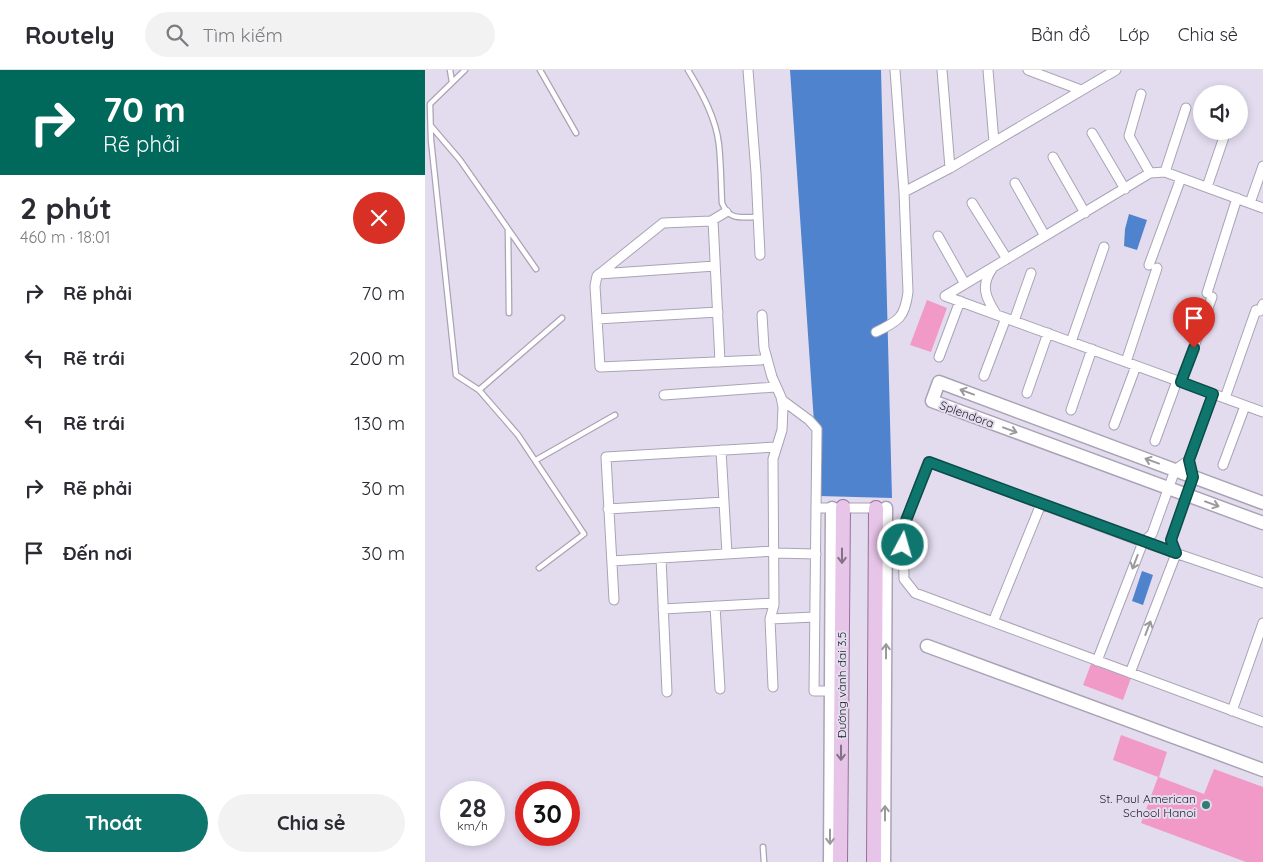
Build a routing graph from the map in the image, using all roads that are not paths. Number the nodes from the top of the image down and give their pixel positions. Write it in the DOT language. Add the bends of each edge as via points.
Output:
graph roads {
  1 [pos="450,70"];
  2 [pos="465,70"];
  3 [pos="540,70"];
  4 [pos="688,70"];
  5 [pos="747,70"];
  6 [pos="895,70"];
  7 [pos="942,70"];
  8 [pos="988,70"];
  9 [pos="1028,70"];
  10 [pos="1116,70"];
  11 [pos="452,82"];
  12 [pos="1081,90"];
  13 [pos="1141,94"];
  14 [pos="430,104"];
  15 [pos="425,108"];
  16 [pos="1186,108"];
  17 [pos="431,125"];
  18 [pos="575,132"];
  19 [pos="1092,133"];
  20 [pos="1223,140"];
  21 [pos="994,142"];
  22 [pos="1053,157"];
  23 [pos="1263,166"];
  24 [pos="950,168"];
  25 [pos="1165,172"];
  26 [pos="1150,173"];
  27 [pos="1181,178"];
  28 [pos="1015,182"];
  29 [pos="1207,187"];
  30 [pos="1125,189"];
  31 [pos="904,192"];
  32 [pos="1237,198"];
  33 [pos="973,203"];
  34 [pos="1250,203"];
  35 [pos="1263,208"];
  36 [pos="726,212"];
  37 [pos="1085,213"];
  38 [pos="758,217"];
  39 [pos="713,220"];
  40 [pos="508,229"];
  41 [pos="938,236"];
  42 [pos="1045,236"];
  43 [pos="1104,247"];
  44 [pos="760,255"];
  45 [pos="1007,259"];
  46 [pos="999,264"];
  47 [pos="715,266"];
  48 [pos="536,269"];
  49 [pos="1031,273"];
  50 [pos="599,274"];
  51 [pos="965,284"];
  52 [pos="960,301"];
  53 [pos="1260,308"];
  54 [pos="718,312"];
  55 [pos="509,313"];
  56 [pos="762,315"];
  57 [pos="562,318"];
  58 [pos="1005,318"];
  59 [pos="597,319"];
  60 [pos="876,332"];
  61 [pos="1048,333"];
  62 [pos="1071,342"];
  63 [pos="1092,349"];
  64 [pos="939,357"];
  65 [pos="761,360"];
  66 [pos="720,362"];
  67 [pos="1126,362"];
  68 [pos="1136,366"];
  69 [pos="984,376"];
  70 [pos="1179,382"];
  71 [pos="776,387"];
  72 [pos="479,390"];
  73 [pos="1027,393"];
  74 [pos="1213,394"];
  75 [pos="664,395"];
  76 [pos="1225,398"];
  77 [pos="781,400"];
  78 [pos="1245,406"];
  79 [pos="1071,410"];
  80 [pos="1263,412"];
  81 [pos="615,415"];
  82 [pos="1114,426"];
  83 [pos="1155,441"];
  84 [pos="777,447"];
  85 [pos="721,450"];
  86 [pos="536,460"];
  87 [pos="1189,460"];
  88 [pos="1223,466"];
  89 [pos="1175,470"];
  90 [pos="1193,477"];
  91 [pos="1168,489"];
  92 [pos="1187,496"];
  93 [pos="724,502"];
  94 [pos="1263,503"];
  95 [pos="1041,504"];
  96 [pos="816,508"];
  97 [pos="837,508"];
  98 [pos="881,508"];
  99 [pos="608,509"];
  100 [pos="1263,523"];
  101 [pos="1143,542"];
  102 [pos="774,552"];
  103 [pos="1176,553"];
  104 [pos="727,554"];
  105 [pos="816,554"];
  106 [pos="661,558"];
  107 [pos="612,560"];
  108 [pos="539,568"];
  109 [pos="1263,583"];
  110 [pos="614,600"];
  111 [pos="774,603"];
  112 [pos="715,606"];
  113 [pos="663,608"];
  114 [pos="815,617"];
  115 [pos="770,619"];
  116 [pos="993,622"];
  117 [pos="1263,623"];
  118 [pos="927,646"];
  119 [pos="1097,661"];
  120 [pos="1130,673"];
  121 [pos="773,687"];
  122 [pos="720,689"];
  123 [pos="831,691"];
  124 [pos="667,692"];
  125 [pos="1231,711"];
  126 [pos="1263,722"];
  127 [pos="1263,770"];
  128 [pos="763,847"];
  129 [pos="764,862"];
  130 [pos="830,862"];
  131 [pos="840,862"];
  132 [pos="874,862"];
  133 [pos="884,862"];
  1 -- 11 [label="lane"];
  2 -- 11 [label="lane"];
  3 -- 18 [label="lane"];
  4 -- 36 [label="lane" via="706,102 715,127 722,203"];
  5 -- 38 [label="street"];
  6 -- 31 [label="street"];
  7 -- 24 [label="street"];
  8 -- 21 [label="street"];
  9 -- 12 [label="street"];
  10 -- 12 [label="street"];
  11 -- 14 [label="lane"];
  12 -- 21 [label="street"];
  13 -- 26 [label="street" via="1129,136"];
  14 -- 15 [label="lane"];
  14 -- 17 [label="lane"];
  16 -- 25 [label="street"];
  17 -- 40 [label="lane"];
  17 -- 72 [label="lane" via="455,375"];
  19 -- 30 [label="street"];
  20 -- 29 [label="street"];
  21 -- 24 [label="street"];
  22 -- 37 [label="street"];
  23 -- 34 [label="street"];
  24 -- 31 [label="street"];
  25 -- 26 [label="street"];
  25 -- 27 [label="street"];
  26 -- 30 [label="street"];
  27 -- 29 [label="street"];
  27 -- 67 [label="street"];
  28 -- 42 [label="street"];
  29 -- 32 [label="street"];
  30 -- 37 [label="street"];
  31 -- 60 [label="street" via="907,306 894,323"];
  32 -- 34 [label="street"];
  32 -- 70 [label="street" via="1210,295"];
  33 -- 45 [label="street"];
  34 -- 35 [label="street"];
  36 -- 38 [label="lane" via="731,216"];
  36 -- 39 [label="street"];
  37 -- 42 [label="street"];
  38 -- 44 [label="street"];
  39 -- 47 [label="street"];
  39 -- 50 [label="street" via="663,223"];
  40 -- 48 [label="lane"];
  40 -- 55 [label="lane"];
  41 -- 51 [label="street"];
  42 -- 45 [label="street"];
  43 -- 62 [label="street"];
  45 -- 46 [label="street"];
  46 -- 51 [label="street"];
  46 -- 58 [label="street" via="991,270 984,287 986,296"];
  47 -- 50 [label="street"];
  47 -- 54 [label="street"];
  49 -- 58 [label="street"];
  50 -- 59 [label="street" via="595,286"];
  51 -- 52 [label="street" via="945,296"];
  52 -- 58 [label="street"];
  52 -- 64 [label="street"];
  53 -- 76 [label="street"];
  54 -- 59 [label="street"];
  54 -- 66 [label="street"];
  56 -- 71 [label="street" via="764,348"];
  57 -- 72 [label="lane"];
  58 -- 61 [label="street"];
  58 -- 69 [label="street"];
  59 -- 66 [label="street" via="600,367"];
  61 -- 62 [label="street"];
  61 -- 73 [label="street"];
  62 -- 63 [label="street"];
  63 -- 67 [label="street"];
  63 -- 79 [label="street"];
  65 -- 66 [label="street"];
  67 -- 68 [label="street"];
  68 -- 70 [label="street"];
  68 -- 82 [label="street"];
  70 -- 74 [label="street"];
  70 -- 83 [label="street"];
  71 -- 75 [label="street"];
  71 -- 77 [label="street"];
  72 -- 86 [label="lane"];
  74 -- 76 [label="street"];
  74 -- 87 [label="street"];
  76 -- 78 [label="street"];
  77 -- 84 [label="street" via="782,430"];
  77 -- 96 [label="street" via="809,420 817,430"];
  78 -- 80 [label="street"];
  78 -- 88 [label="street"];
  81 -- 86 [label="lane"];
  84 -- 85 [label="street"];
  84 -- 102 [label="street" via="773,459"];
  85 -- 93 [label="street"];
  85 -- 99 [label="street" via="606,457"];
  86 -- 108 [label="lane" via="584,534"];
  87 -- 89 [label="street"];
  87 -- 90 [label="street"];
  89 -- 90 [label="street, Splendora"];
  89 -- 91 [label="street"];
  89 -- 91 [label="street, Splendora, one-way" via="939,382 932,401"];
  90 -- 92 [label="street"];
  90 -- 94 [label="street, Splendora"];
  91 -- 92 [label="street, Splendora"];
  91 -- 101 [label="street" via="1152,534"];
  92 -- 100 [label="street, Splendora, one-way"];
  92 -- 103 [label="street" via="1171,540"];
  93 -- 99 [label="street"];
  93 -- 104 [label="street"];
  95 -- 101 [label="street"];
  95 -- 116 [label="street"];
  95 -- 116 [label="street" via="929,462 903,528 904,579 915,593"];
  96 -- 97 [label="street"];
  96 -- 105 [label="street"];
  97 -- 98 [label="street"];
  97 -- 123 [label="street, Đường vành đai 3.5"];
  97 -- 131 [label="main road, Đường vành đai 3.5, one-way"];
  98 -- 132 [label="main road"];
  133 -- 98 [label="street, one-way"];
  99 -- 107 [label="street"];
  101 -- 103 [label="street"];
  101 -- 119 [label="street, one-way"];
  102 -- 104 [label="street"];
  102 -- 105 [label="street"];
  102 -- 111 [label="street"];
  103 -- 109 [label="street"];
  120 -- 103 [label="street, one-way"];
  104 -- 106 [label="street"];
  105 -- 114 [label="street"];
  106 -- 107 [label="street"];
  106 -- 113 [label="street"];
  107 -- 110 [label="street"];
  111 -- 112 [label="street"];
  111 -- 115 [label="street"];
  112 -- 113 [label="street"];
  112 -- 122 [label="street"];
  113 -- 124 [label="street"];
  114 -- 115 [label="street"];
  114 -- 123 [label="street" via="814,691"];
  115 -- 121 [label="street"];
  116 -- 119 [label="street"];
  117 -- 125 [label="street"];
  118 -- 127 [label="street"];
  119 -- 120 [label="street"];
  120 -- 125 [label="street"];
  123 -- 130 [label="street, Đường vành đai 3.5, one-way"];
  125 -- 126 [label="street"];
  128 -- 129 [label="lane"];
}
